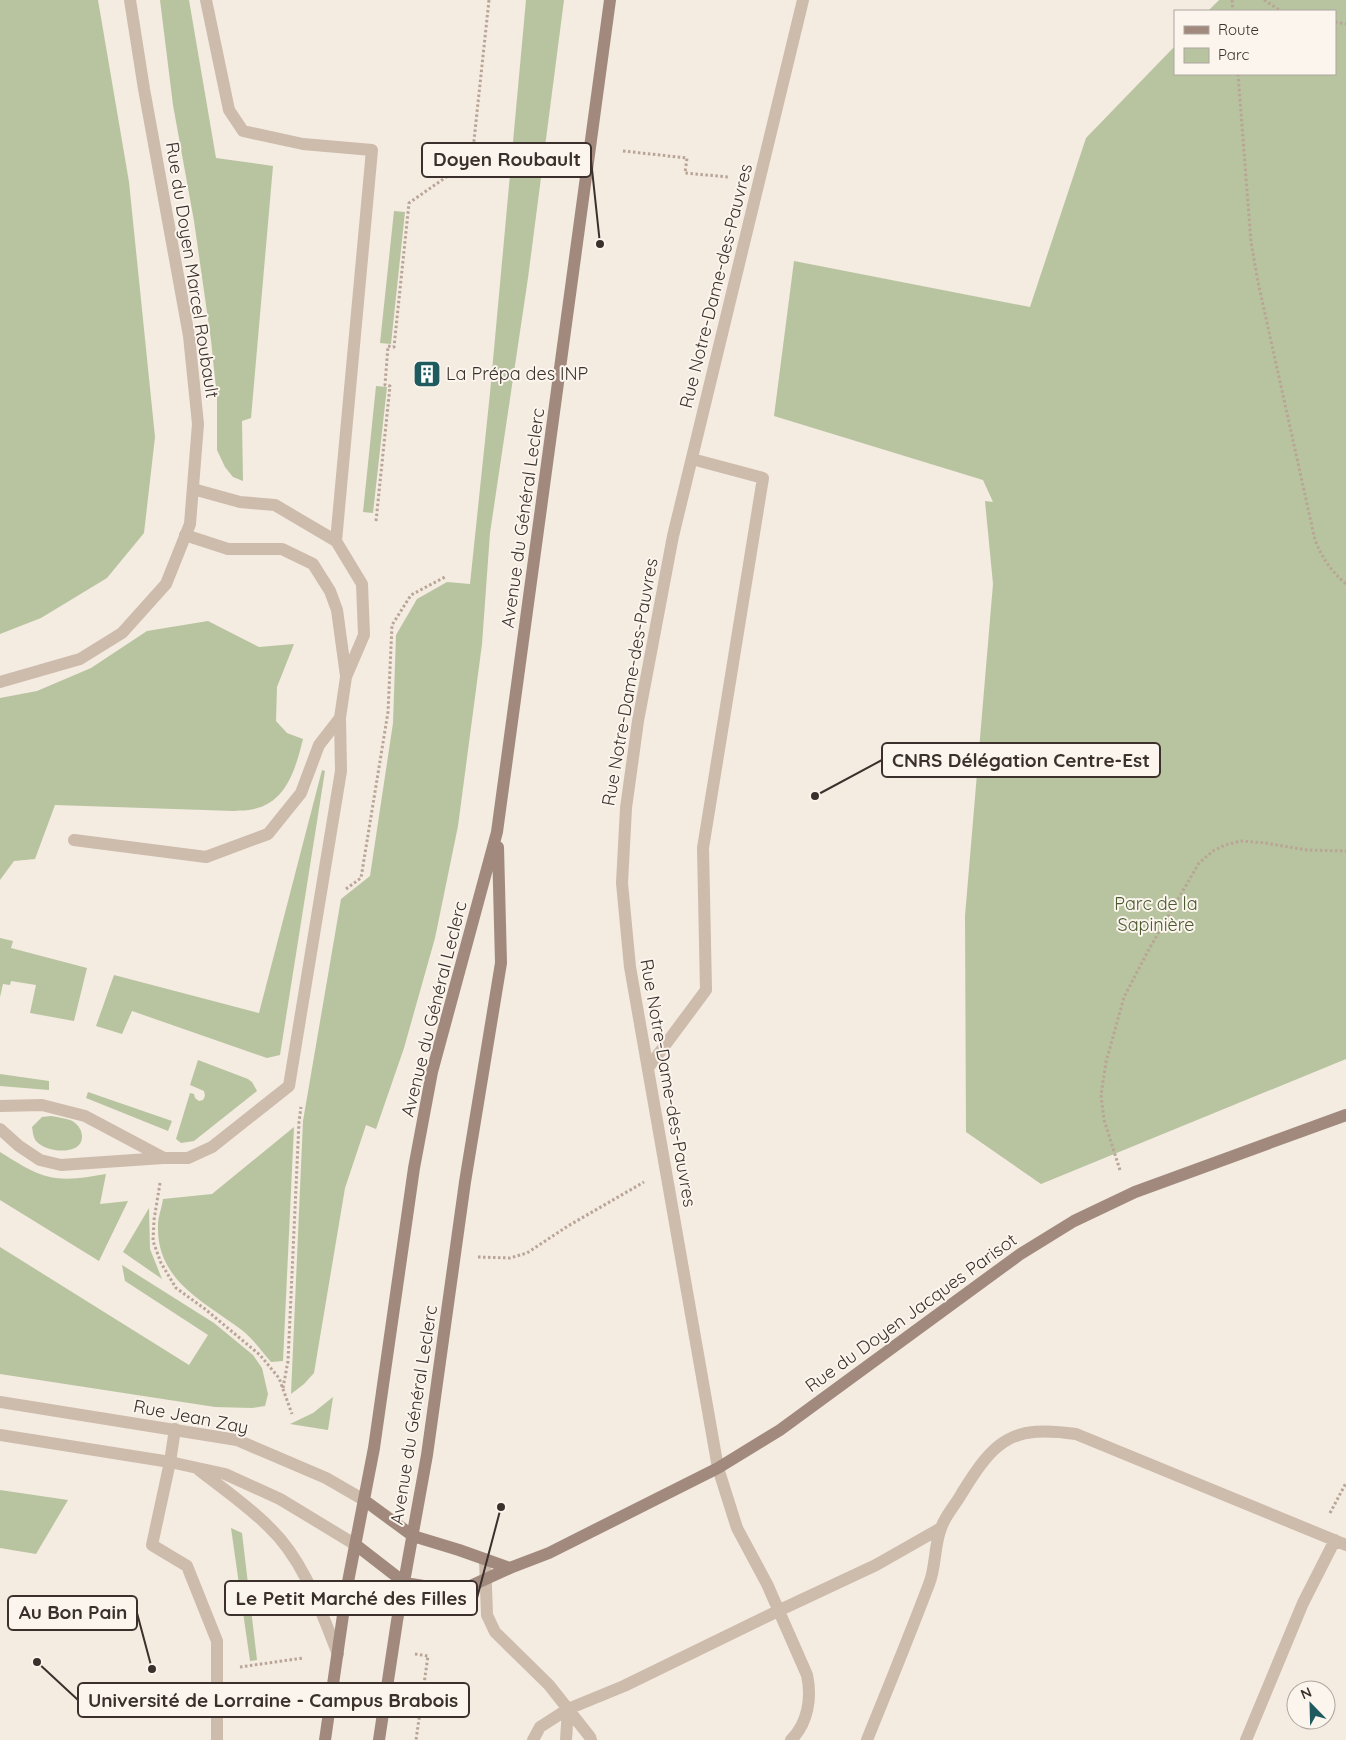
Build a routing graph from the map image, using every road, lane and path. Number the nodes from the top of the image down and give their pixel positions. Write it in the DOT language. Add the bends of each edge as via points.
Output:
graph roads {
  1 [pos="130,0"];
  2 [pos="206,0"];
  3 [pos="489,0"];
  4 [pos="610,0"];
  5 [pos="803,0"];
  6 [pos="1264,0"];
  7 [pos="1279,10"];
  8 [pos="1238,75"];
  9 [pos="623,151"];
  10 [pos="728,177"];
  11 [pos="692,459"];
  12 [pos="193,489"];
  13 [pos="376,520"];
  14 [pos="185,535"];
  15 [pos="336,541"];
  16 [pos="445,577"];
  17 [pos="1346,584"];
  18 [pos="346,677"];
  19 [pos="0,682"];
  20 [pos="340,718"];
  21 [pos="497,832"];
  22 [pos="74,840"];
  23 [pos="1346,851"];
  24 [pos="342,892"];
  25 [pos="648,1068"];
  26 [pos="302,1103"];
  27 [pos="0,1106"];
  28 [pos="1346,1115"];
  29 [pos="0,1129"];
  30 [pos="164,1158"];
  31 [pos="1120,1170"];
  32 [pos="652,1181"];
  33 [pos="477,1257"];
  34 [pos="283,1388"];
  35 [pos="0,1402"];
  36 [pos="292,1414"];
  37 [pos="174,1430"];
  38 [pos="0,1435"];
  39 [pos="170,1462"];
  40 [pos="197,1468"];
  41 [pos="718,1468"];
  42 [pos="1346,1483"];
  43 [pos="364,1500"];
  44 [pos="941,1528"];
  45 [pos="1320,1534"];
  46 [pos="413,1536"];
  47 [pos="1340,1542"];
  48 [pos="356,1545"];
  49 [pos="484,1559"];
  50 [pos="510,1568"];
  51 [pos="484,1580"];
  52 [pos="405,1583"];
  53 [pos="780,1610"];
  54 [pos="338,1654"];
  55 [pos="428,1656"];
  56 [pos="303,1658"];
  57 [pos="217,1670"];
  58 [pos="568,1709"];
  59 [pos="217,1740"];
  60 [pos="325,1740"];
  61 [pos="379,1740"];
  62 [pos="416,1740"];
  63 [pos="533,1740"];
  64 [pos="566,1740"];
  65 [pos="591,1740"];
  66 [pos="791,1740"];
  67 [pos="867,1740"];
  68 [pos="1246,1740"];
  1 -- 12 [label="street, Rue du Doyen Marcel Roubault" via="189,336 198,424"];
  2 -- 15 [label="street" via="229,110 243,131 303,144 372,150"];
  3 -- 13 [label="path" via="472,159 408,203 394,347 388,346 385,385 390,386"];
  4 -- 21 [label="main road, Avenue du Général Leclerc"];
  5 -- 11 [label="street, Rue Notre-Dame-des-Pauvres"];
  6 -- 7 [label="path"];
  8 -- 17 [label="path" via="1251,242 1260,292 1315,540 1322,557"];
  9 -- 10 [label="path" via="687,158 685,172"];
  11 -- 25 [label="street, Rue Notre-Dame-des-Pauvres" via="673,536 638,721 626,808 622,883 630,967"];
  11 -- 25 [label="street" via="763,478 703,848 706,990"];
  12 -- 14 [label="street, Rue du Doyen Marcel Roubault" via="190,524"];
  12 -- 15 [label="street" via="240,502 275,505"];
  14 -- 18 [label="street" via="228,549 282,549 313,564 330,591 337,610"];
  14 -- 19 [label="street, Rue du Doyen Marcel Roubault" via="166,584 122,633 80,659"];
  15 -- 18 [label="street" via="362,584 364,634"];
  16 -- 24 [label="path" via="411,595 392,625 388,712 361,878"];
  18 -- 20 [label="street"];
  20 -- 22 [label="street" via="319,745 301,793 268,834 206,857"];
  20 -- 30 [label="street" via="341,770 289,1086 212,1147 188,1158"];
  21 -- 43 [label="main road, Avenue du Général Leclerc" via="432,1072 414,1168"];
  21 -- 46 [label="main road, Avenue du Général Leclerc" via="501,963"];
  23 -- 31 [label="path" via="1307,850 1241,841 1213,851 1199,863 1124,997 1106,1062 1101,1096 1103,1112"];
  25 -- 41 [label="street, Rue Notre-Dame-des-Pauvres"];
  26 -- 34 [label="path" via="298,1122 288,1361"];
  27 -- 30 [label="street" via="42,1105 85,1116"];
  28 -- 41 [label="main road, Rue du Doyen Jacques Parisot" via="1135,1192 1074,1221 1019,1255 780,1430"];
  29 -- 30 [label="street" via="40,1160 61,1166"];
  30 -- 34 [label="path" via="153,1241 161,1263 176,1288 260,1355"];
  32 -- 33 [label="path" via="568,1226 527,1253 510,1258"];
  34 -- 36 [label="path"];
  35 -- 37 [label="street, Rue Jean Zay"];
  37 -- 39 [label="street"];
  37 -- 43 [label="street, Rue Jean Zay" via="237,1440 326,1478"];
  38 -- 39 [label="street"];
  39 -- 40 [label="street"];
  39 -- 57 [label="street" via="152,1545 187,1566 217,1641"];
  40 -- 48 [label="street" via="225,1474 257,1487"];
  40 -- 54 [label="street" via="268,1525 282,1541 310,1585"];
  41 -- 50 [label="main road, Rue du Doyen Jacques Parisot" via="549,1553"];
  41 -- 53 [label="street, Rue Notre-Dame-des-Pauvres" via="737,1528"];
  42 -- 45 [label="path"];
  43 -- 46 [label="main road, Avenue du Général Leclerc"];
  43 -- 48 [label="main road"];
  44 -- 45 [label="street" via="979,1465 993,1451 1009,1438 1029,1432 1051,1431 1076,1434"];
  44 -- 53 [label="street" via="876,1566"];
  44 -- 67 [label="street" via="931,1581"];
  45 -- 47 [label="street"];
  46 -- 49 [label="main road"];
  46 -- 52 [label="main road"];
  47 -- 68 [label="street" via="1303,1603"];
  48 -- 52 [label="main road"];
  48 -- 54 [label="main road"];
  49 -- 50 [label="main road"];
  49 -- 51 [label="street"];
  50 -- 51 [label="main road, Rue du Doyen Jacques Parisot"];
  51 -- 52 [label="main road, Rue du Doyen Jacques Parisot" via="466,1588 442,1589"];
  51 -- 58 [label="street" via="487,1614 495,1632 549,1685"];
  52 -- 61 [label="main road"];
  53 -- 58 [label="street" via="624,1686"];
  53 -- 66 [label="street, Rue Notre-Dame-des-Pauvres" via="809,1686 803,1725"];
  54 -- 60 [label="main road"];
  55 -- 62 [label="path"];
  56 -- 57 [label="path"];
  57 -- 59 [label="street"];
  58 -- 63 [label="street" via="540,1727"];
  58 -- 64 [label="street"];
  58 -- 65 [label="street"];
}
